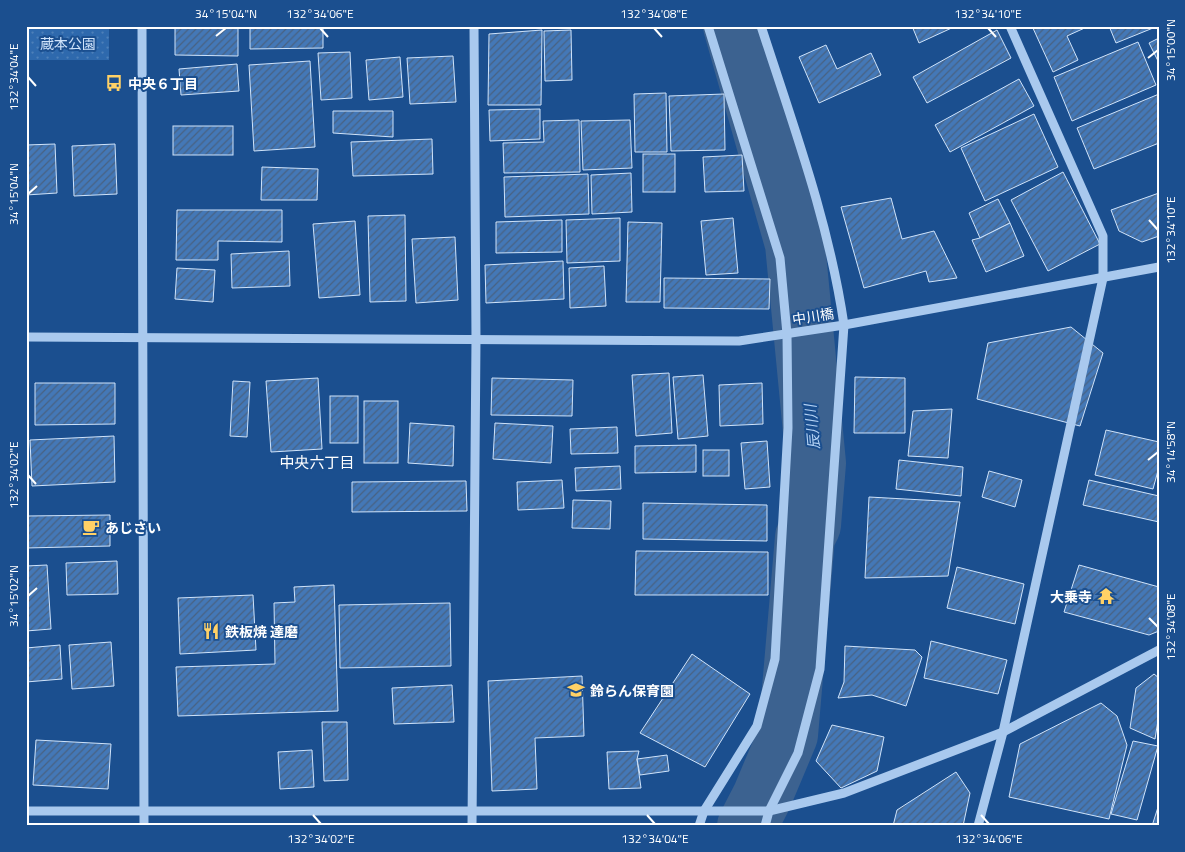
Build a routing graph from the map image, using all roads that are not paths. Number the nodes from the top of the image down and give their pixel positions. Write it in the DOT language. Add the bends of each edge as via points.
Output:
graph roads {
  1 [pos="142,26"];
  2 [pos="474,26"];
  3 [pos="708,26"];
  4 [pos="761,26"];
  5 [pos="1010,26"];
  6 [pos="1159,267"];
  7 [pos="1103,278"];
  8 [pos="844,325"];
  9 [pos="787,334"];
  10 [pos="26,337"];
  11 [pos="141,337"];
  12 [pos="476,339"];
  13 [pos="1159,650"];
  14 [pos="1003,732"];
  15 [pos="26,811"];
  16 [pos="144,811"];
  17 [pos="472,811"];
  18 [pos="704,811"];
  19 [pos="769,811"];
  20 [pos="144,826"];
  21 [pos="472,826"];
  22 [pos="699,826"];
  23 [pos="765,826"];
  24 [pos="978,826"];
  1 -- 11 [label="street"];
  2 -- 12 [label="street"];
  3 -- 9 [label="street" via="780,258"];
  4 -- 8 [label="street" via="817,199"];
  5 -- 7 [label="street" via="1103,236"];
  6 -- 7 [label="street, 中川橋"];
  7 -- 8 [label="street, 中川橋"];
  7 -- 14 [label="street"];
  8 -- 9 [label="street, 中川橋"];
  8 -- 19 [label="street" via="820,669 798,753"];
  9 -- 12 [label="street, 中川橋" via="739,341"];
  9 -- 18 [label="street" via="788,428 775,659 758,726"];
  10 -- 11 [label="street, 中川橋"];
  11 -- 12 [label="street, 中川橋"];
  11 -- 16 [label="street"];
  12 -- 17 [label="street"];
  13 -- 14 [label="street"];
  14 -- 19 [label="street" via="844,793"];
  14 -- 24 [label="street"];
  15 -- 16 [label="street"];
  16 -- 17 [label="street"];
  16 -- 20 [label="street"];
  17 -- 18 [label="street"];
  17 -- 21 [label="street"];
  18 -- 19 [label="street"];
  18 -- 22 [label="street"];
  19 -- 23 [label="street"];
}
